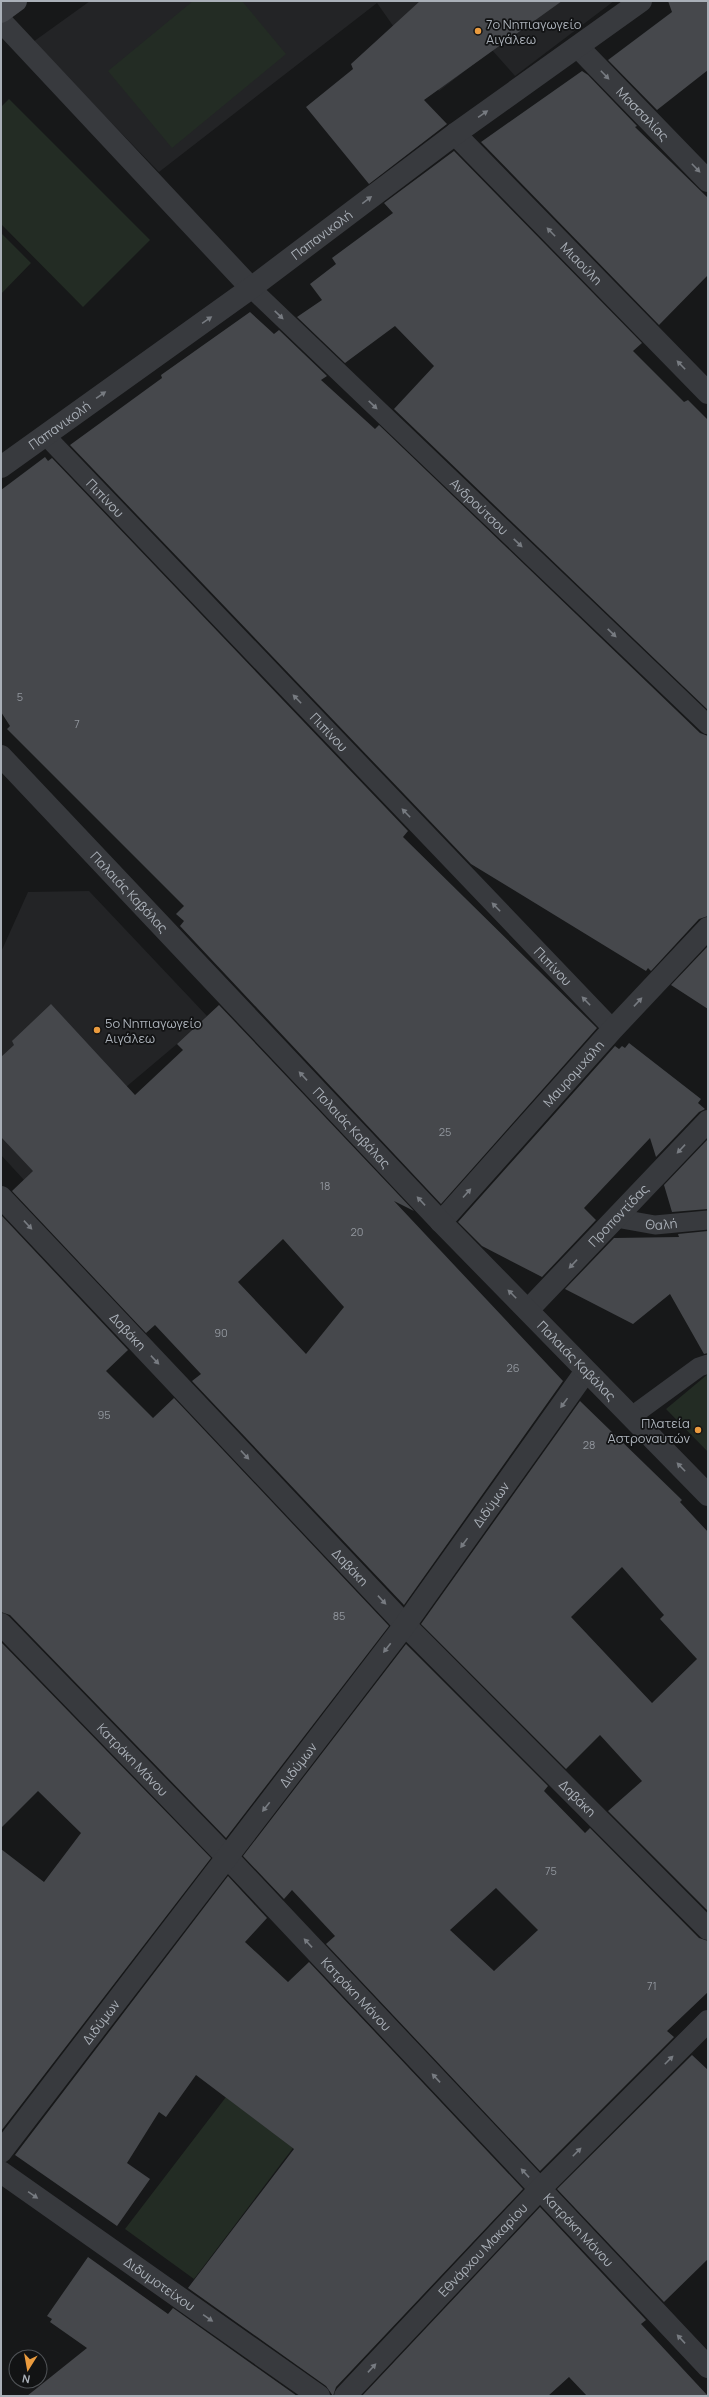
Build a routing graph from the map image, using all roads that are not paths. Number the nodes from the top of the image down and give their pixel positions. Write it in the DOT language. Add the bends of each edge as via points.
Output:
graph roads {
  1 [pos="16,1"];
  2 [pos="641,1"];
  3 [pos="1,12"];
  4 [pos="1,21"];
  5 [pos="578,47"];
  6 [pos="455,134"];
  7 [pos="708,181"];
  8 [pos="251,288"];
  9 [pos="708,393"];
  10 [pos="45,434"];
  11 [pos="1,467"];
  12 [pos="708,725"];
  13 [pos="1,756"];
  14 [pos="708,928"];
  15 [pos="613,1029"];
  16 [pos="708,1121"];
  17 [pos="1,1197"];
  18 [pos="616,1218"];
  19 [pos="708,1220"];
  20 [pos="441,1222"];
  21 [pos="528,1310"];
  22 [pos="708,1364"];
  23 [pos="586,1371"];
  24 [pos="632,1416"];
  25 [pos="708,1495"];
  26 [pos="1,1624"];
  27 [pos="405,1625"];
  28 [pos="227,1857"];
  29 [pos="708,1929"];
  30 [pos="708,2021"];
  31 [pos="1,2152"];
  32 [pos="1,2172"];
  33 [pos="540,2189"];
  34 [pos="708,2367"];
  35 [pos="319,2396"];
  36 [pos="345,2396"];
  1 -- 3 [label="main road"];
  2 -- 5 [label="street, Παπανικολή"];
  4 -- 8 [label="street"];
  6 -- 5 [label="street, Παπανικολή, one-way"];
  5 -- 7 [label="street, Μασσαλίας, one-way"];
  8 -- 6 [label="street, Παπανικολή, one-way"];
  9 -- 6 [label="street, Μιαούλη, one-way"];
  10 -- 8 [label="street, Παπανικολή, one-way"];
  8 -- 12 [label="lane, Ανδρούτσου, one-way"];
  10 -- 11 [label="street, Παπανικολή"];
  15 -- 10 [label="lane, Πιπίνου, one-way"];
  20 -- 13 [label="street, Παλαιάς Καβάλας, one-way"];
  15 -- 14 [label="street, Μαυρομιχάλη, one-way"];
  20 -- 15 [label="street, Μαυρομιχάλη, one-way"];
  16 -- 18 [label="street, Προποντίδας, one-way"];
  17 -- 27 [label="street, Δαβάκη, one-way"];
  18 -- 19 [label="lane, Θαλή" via="655,1226"];
  18 -- 21 [label="street, Προποντίδας, one-way"];
  21 -- 20 [label="street, Παλαιάς Καβάλας, one-way"];
  21 -- 23 [label="street, Παλαιάς Καβάλας"];
  22 -- 24 [label="lane" via="699,1367"];
  23 -- 24 [label="street, Παλαιάς Καβάλας"];
  23 -- 27 [label="street, Διδύμων, one-way"];
  25 -- 24 [label="street, Παλαιάς Καβάλας, one-way"];
  26 -- 28 [label="street, Κατράκη Μάνου"];
  27 -- 28 [label="street, Διδύμων, one-way"];
  27 -- 29 [label="street, Δαβάκη"];
  28 -- 31 [label="street, Διδύμων"];
  33 -- 28 [label="street, Κατράκη Μάνου, one-way"];
  33 -- 30 [label="street, Εθνάρχου Μακαρίου, one-way"];
  32 -- 35 [label="street, Διδυμοτείχου, one-way"];
  34 -- 33 [label="street, Κατράκη Μάνου, one-way"];
  36 -- 33 [label="street, Εθνάρχου Μακαρίου, one-way"];
}
